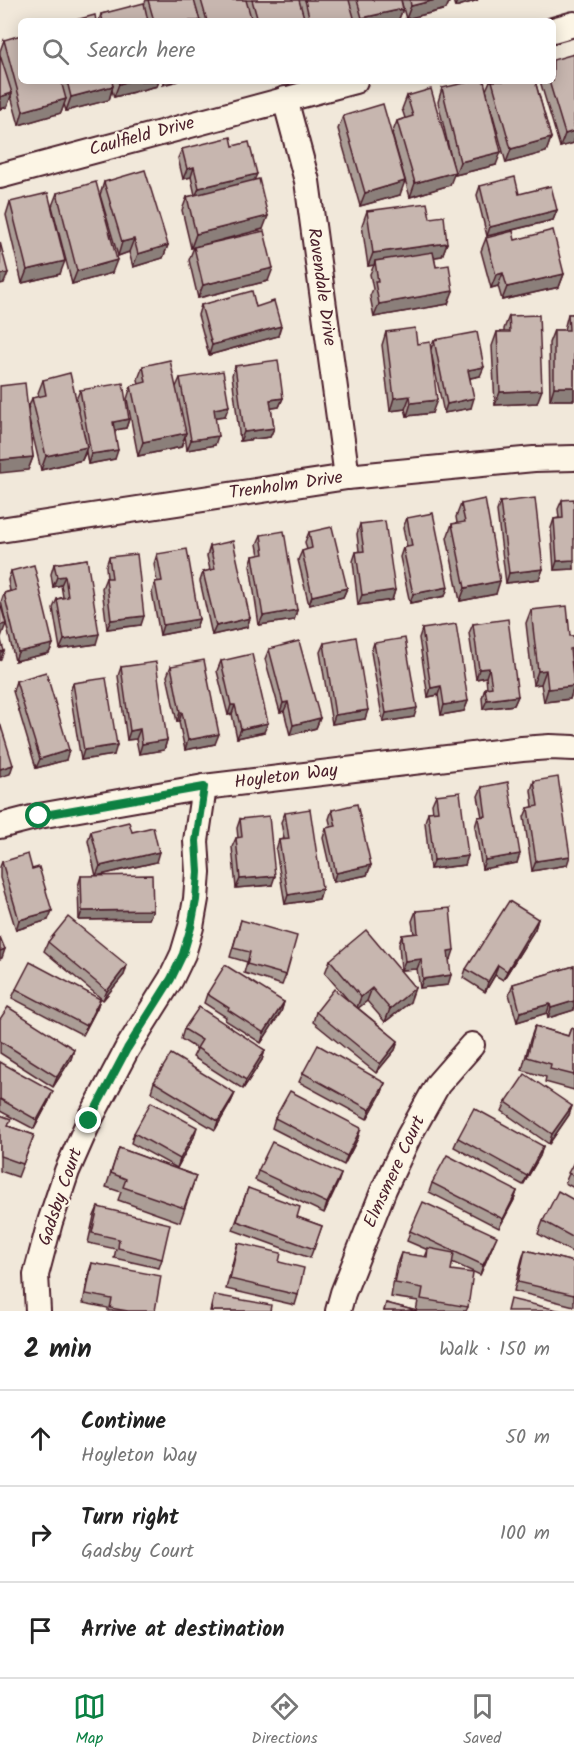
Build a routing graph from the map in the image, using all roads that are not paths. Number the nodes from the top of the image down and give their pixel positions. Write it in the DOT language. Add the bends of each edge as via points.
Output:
graph roads {
  1 [pos="574,24"];
  2 [pos="556,29"];
  3 [pos="343,84"];
  4 [pos="285,99"];
  5 [pos="0,176"];
  6 [pos="574,458"];
  7 [pos="347,477"];
  8 [pos="0,530"];
  9 [pos="574,748"];
  10 [pos="204,787"];
  11 [pos="0,826"];
  12 [pos="472,1045"];
  13 [pos="38,1311"];
  14 [pos="338,1311"];
  1 -- 2 [label="street"];
  3 -- 4 [label="street, Caulfield Drive"];
  4 -- 5 [label="street, Caulfield Drive"];
  4 -- 7 [label="street, Ravendale Drive" via="307,181"];
  6 -- 7 [label="street, Trenholm Drive"];
  7 -- 8 [label="street, Trenholm Drive"];
  9 -- 10 [label="street, Hoyleton Way" via="522,749"];
  10 -- 11 [label="street, Hoyleton Way"];
  10 -- 13 [label="street, Gadsby Court" via="196,841 196,900 189,936 171,979 127,1049 67,1171 36,1275"];
  12 -- 14 [label="street, Elmsmere Court" via="438,1084 409,1136 384,1189"];
}
